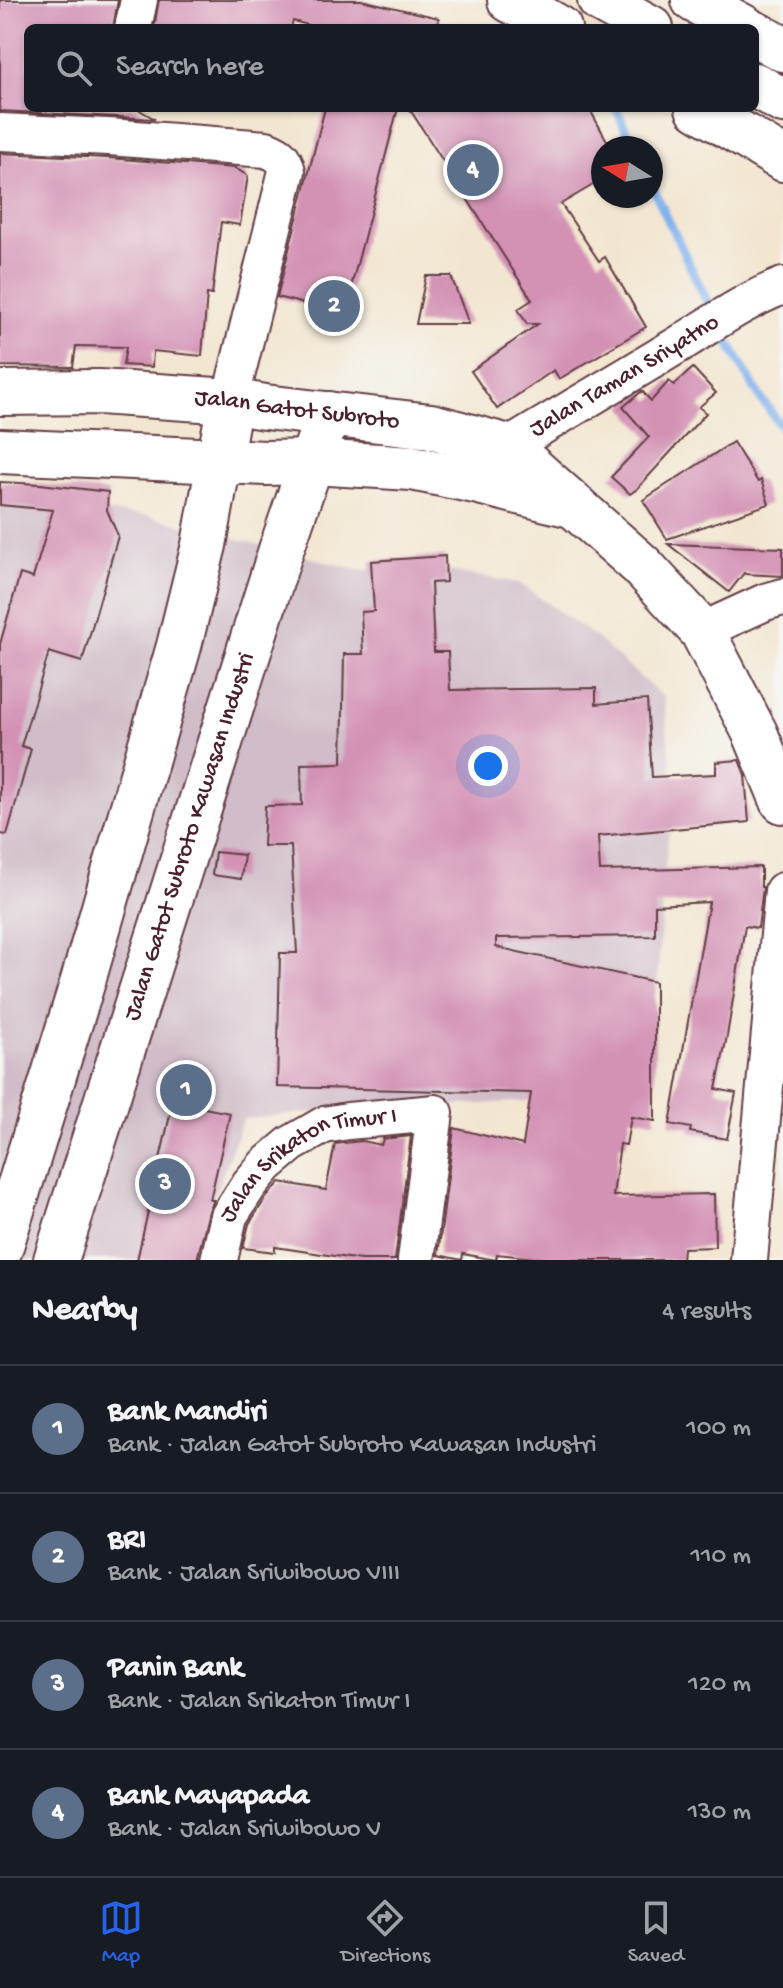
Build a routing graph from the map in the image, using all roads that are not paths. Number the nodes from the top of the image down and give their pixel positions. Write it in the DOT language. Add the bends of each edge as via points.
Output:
graph roads {
  1 [pos="139,0"];
  2 [pos="510,0"];
  3 [pos="600,0"];
  4 [pos="694,0"];
  5 [pos="134,24"];
  6 [pos="552,24"];
  7 [pos="644,24"];
  8 [pos="738,24"];
  9 [pos="759,36"];
  10 [pos="783,49"];
  11 [pos="759,87"];
  12 [pos="783,101"];
  13 [pos="705,112"];
  14 [pos="112,122"];
  15 [pos="0,132"];
  16 [pos="767,149"];
  17 [pos="783,286"];
  18 [pos="0,393"];
  19 [pos="230,401"];
  20 [pos="328,414"];
  21 [pos="508,447"];
  22 [pos="0,451"];
  23 [pos="218,461"];
  24 [pos="312,462"];
  25 [pos="475,481"];
  26 [pos="570,504"];
  27 [pos="783,597"];
  28 [pos="702,631"];
  29 [pos="783,799"];
  30 [pos="783,891"];
  31 [pos="0,1249"];
  32 [pos="56,1260"];
  33 [pos="219,1260"];
  34 [pos="416,1260"];
  35 [pos="749,1260"];
  1 -- 5 [label="street"];
  2 -- 6 [label="main road"];
  3 -- 7 [label="main road"];
  4 -- 8 [label="main road"];
  9 -- 10 [label="main road"];
  11 -- 12 [label="main road"];
  13 -- 16 [label="main road"];
  14 -- 15 [label="street"];
  14 -- 19 [label="street" via="266,149 285,160 287,171"];
  17 -- 21 [label="street, Jalan Taman Sriyatno" via="737,307"];
  18 -- 19 [label="main road, Jalan Gatot Subroto" via="99,392"];
  19 -- 20 [label="main road, Jalan Gatot Subroto"];
  19 -- 23 [label="main road"];
  20 -- 21 [label="main road, Jalan Gatot Subroto" via="431,426"];
  20 -- 24 [label="main road, Jalan Gatot Subroto Kawasan Industri"];
  21 -- 25 [label="street, Jalan Taman Sriyatno"];
  21 -- 26 [label="main road, Jalan Gatot Subroto"];
  22 -- 23 [label="main road, Jalan Gatot Subroto"];
  23 -- 24 [label="main road, Jalan Gatot Subroto"];
  23 -- 31 [label="main road" via="179,646"];
  24 -- 25 [label="main road, Jalan Gatot Subroto" via="412,468"];
  24 -- 32 [label="main road, Jalan Gatot Subroto Kawasan Industri"];
  25 -- 26 [label="main road, Jalan Gatot Subroto"];
  26 -- 28 [label="main road, Jalan Gatot Subroto" via="642,566"];
  27 -- 28 [label="street"];
  28 -- 29 [label="main road, Jalan Gatot Subroto"];
  30 -- 35 [label="street"];
  33 -- 34 [label="street, Jalan Srikaton Timur I" via="229,1216 266,1165 291,1144 324,1125 435,1113"];
}
